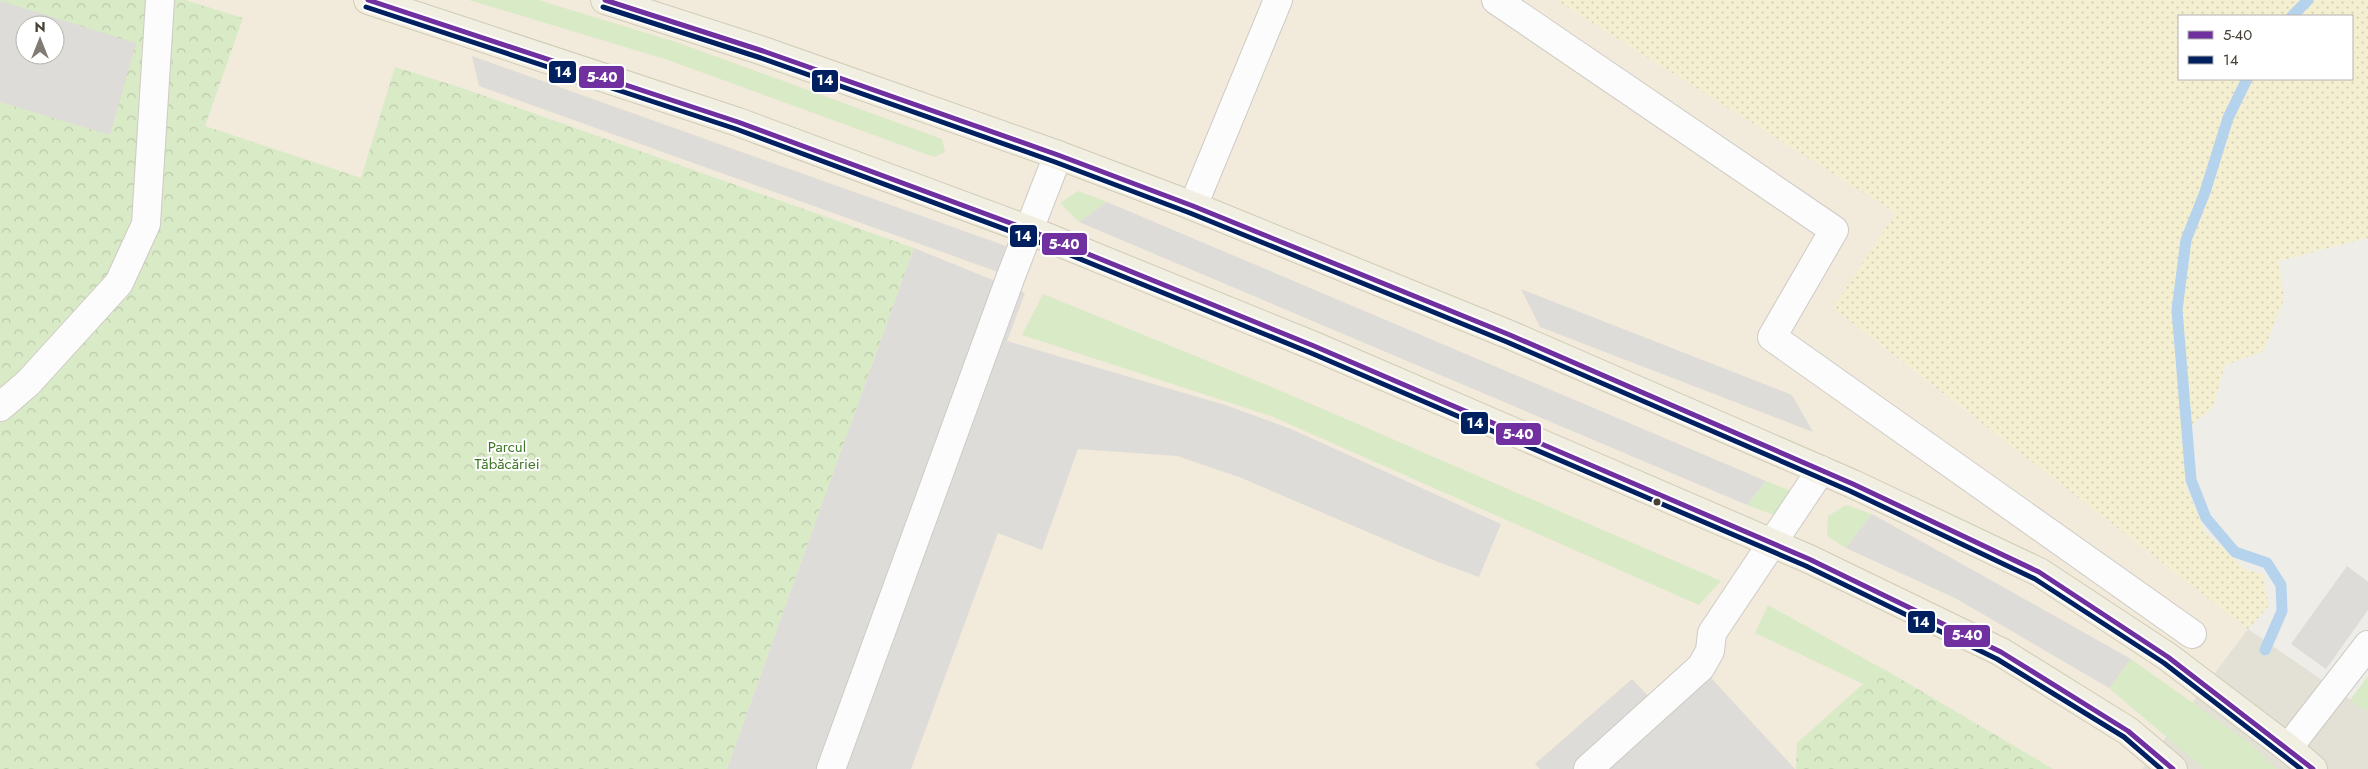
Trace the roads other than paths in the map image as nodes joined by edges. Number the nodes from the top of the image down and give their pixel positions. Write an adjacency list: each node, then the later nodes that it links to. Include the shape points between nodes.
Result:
1 (160, 0): 9 (street, via 146,224 119,283 28,383)
2 (368, 0): 8 (main road, via 738,122)
3 (605, 0): 6 (main road, via 763,51)
4 (1278, 0): 7 (street)
5 (1496, 0): 12 (street, via 1834,230 1772,337)
6 (1058, 155): 7 (main road); 8 (street)
7 (1193, 206): 10 (main road, via 1510,335)
8 (1028, 230): 11 (main road, via 1314,346); 15 (street)
9 (0, 407)
10 (1821, 470): 11 (street); 14 (main road, via 2039,572 2168,657)
11 (1770, 543): 16 (street, via 1712,633 1710,651 1701,667); 17 (main road, via 2001,652 2128,731)
12 (2192, 634)
13 (2368, 645): 14 (street)
14 (2288, 748): 18 (main road)
15 (832, 769)
16 (1588, 769)
17 (2173, 769)
18 (2313, 769)

